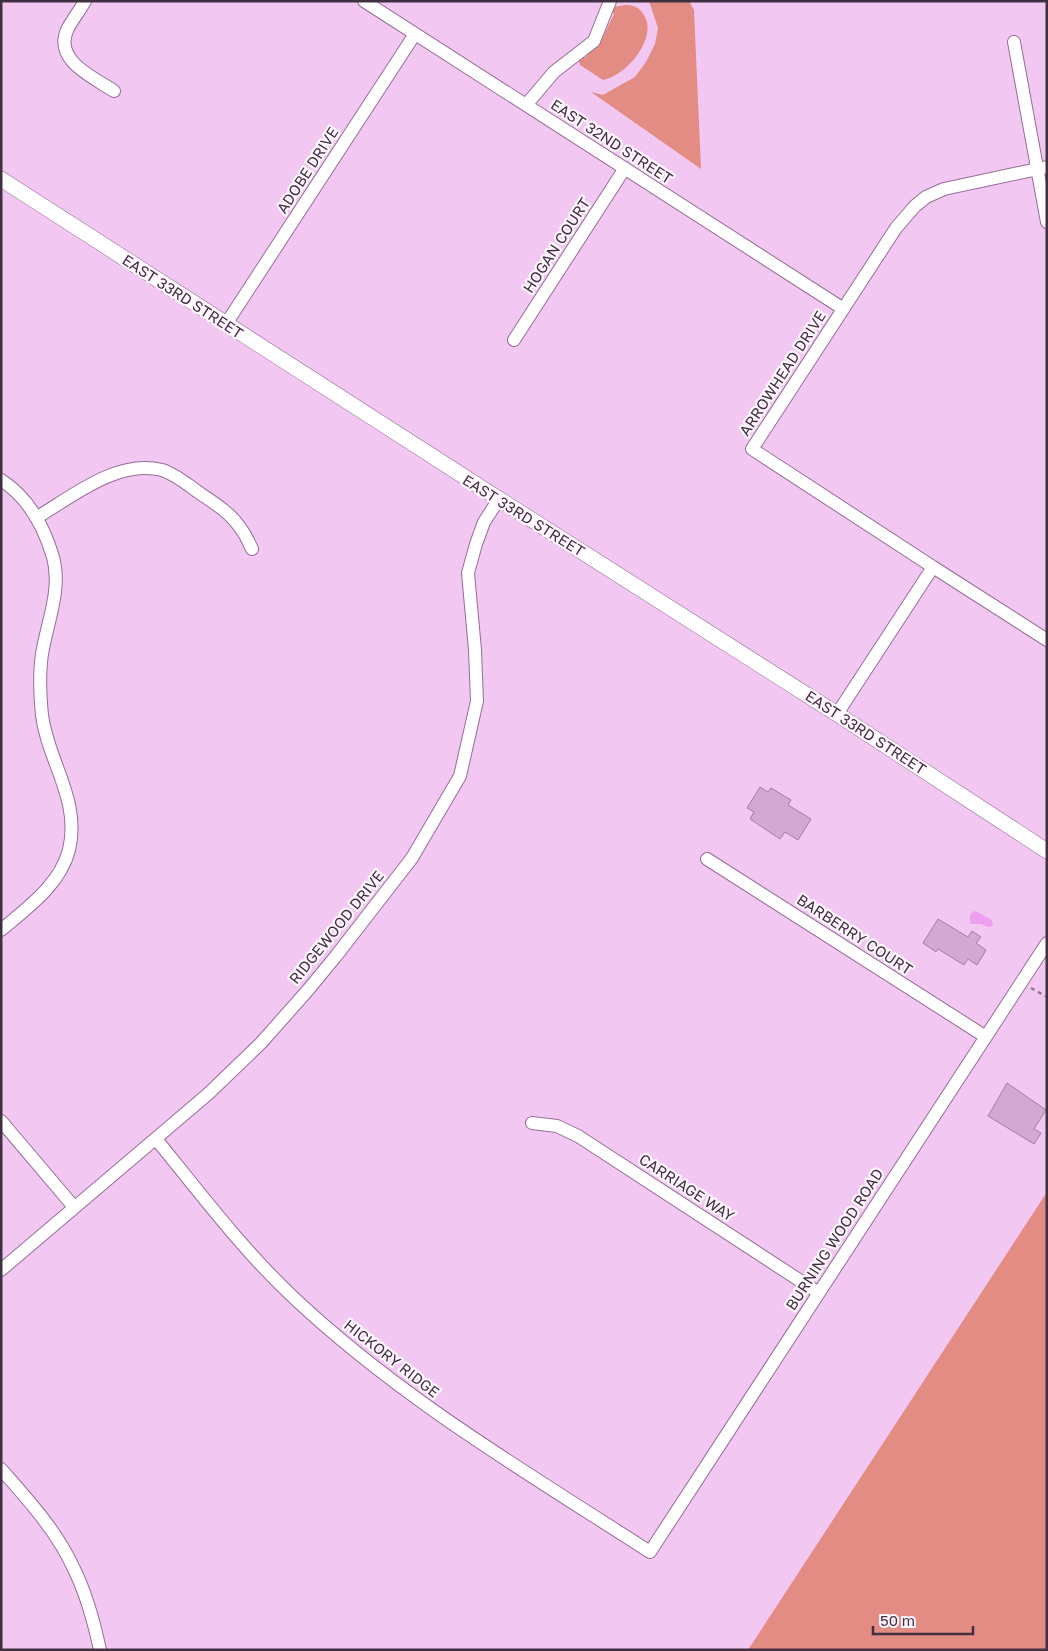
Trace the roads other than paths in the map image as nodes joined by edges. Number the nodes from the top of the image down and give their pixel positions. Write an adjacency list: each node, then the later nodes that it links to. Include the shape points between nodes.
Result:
1 (85, 1): 6 (street, via 65,36 66,52 74,64)
2 (364, 1): 4 (street, EAST 32ND STREET)
3 (610, 1): 7 (street, via 594,41 554,72)
4 (415, 34): 7 (street, EAST 32ND STREET); 13 (street, ADOBE DRIVE)
5 (1014, 42): 9 (street)
6 (114, 91)
7 (526, 105): 8 (street, EAST 32ND STREET)
8 (625, 168): 12 (street, EAST 32ND STREET); 14 (street, HOGAN COURT)
9 (1042, 168): 11 (street); 12 (street, ARROWHEAD DRIVE, via 944,189 926,197 900,222)
10 (1, 179): 13 (street, EAST 33RD STREET)
11 (1047, 222)
12 (842, 308): 19 (street, ARROWHEAD DRIVE, via 752,449)
13 (226, 324): 16 (street, EAST 33RD STREET)
14 (514, 340)
15 (1, 480): 17 (street, via 28,505)
16 (499, 499): 21 (street, EAST 33RD STREET); 29 (street, RIDGEWOOD DRIVE, via 484,522 468,573 477,701 460,776 412,858 308,990 208,1094)
17 (36, 518): 18 (street, via 104,477 133,468 148,468 179,478 224,510 241,528); 24 (street, via 53,559 56,581 42,653 42,716 68,795 71,839 57,876 31,905)
18 (252, 549)
19 (933, 567): 20 (street); 21 (street)
20 (1047, 640)
21 (837, 714): 22 (street, EAST 33RD STREET)
22 (1047, 851)
23 (708, 858): 26 (street, BARBERRY COURT)
24 (1, 930)
25 (1047, 943): 26 (street, BURNING WOOD ROAD)
26 (986, 1037): 32 (street, BURNING WOOD ROAD)
27 (1, 1121): 30 (street)
28 (532, 1123): 32 (street, CARRIAGE WAY, via 557,1126 578,1136)
29 (156, 1139): 30 (street, RIDGEWOOD DRIVE); 34 (street, HICKORY RIDGE, via 252,1254 292,1296 346,1344 436,1413)
30 (74, 1208): 31 (street, RIDGEWOOD DRIVE)
31 (1, 1270)
32 (818, 1292): 34 (street, BURNING WOOD ROAD)
33 (1, 1469): 35 (street, via 39,1514 74,1567 86,1596)
34 (650, 1552)
35 (100, 1650)

